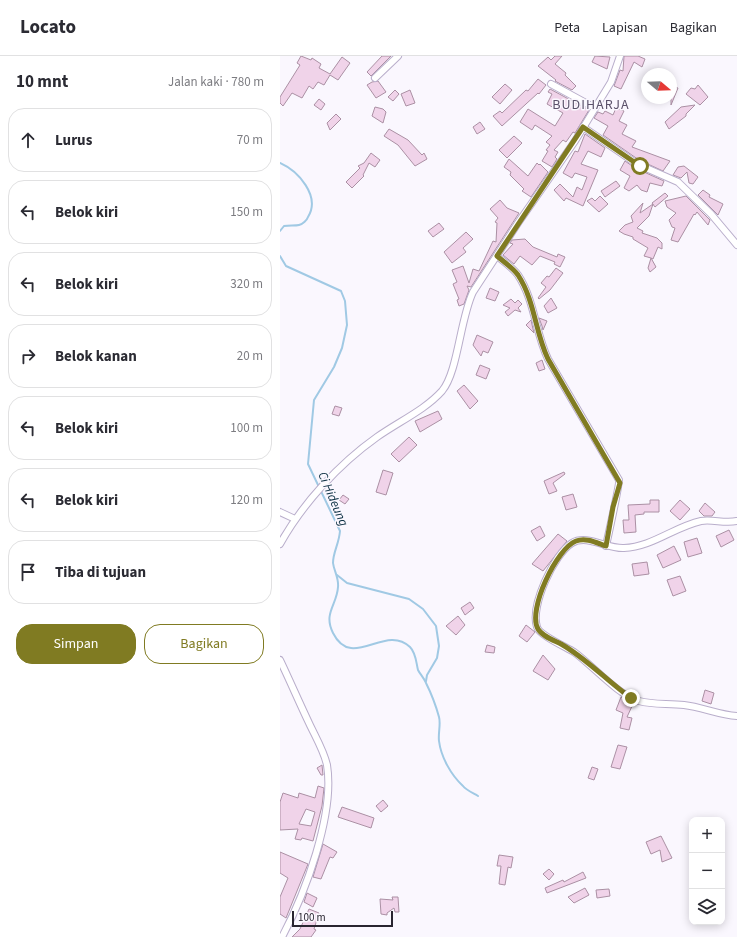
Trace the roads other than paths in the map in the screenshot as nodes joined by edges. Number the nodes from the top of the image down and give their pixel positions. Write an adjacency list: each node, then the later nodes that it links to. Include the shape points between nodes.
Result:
1 (398, 56): 3 (street)
2 (620, 56): 5 (street, via 611,82)
3 (375, 78)
4 (551, 84): 5 (street)
5 (595, 108): 6 (street)
6 (583, 127): 7 (street, via 637,164 678,182 711,214); 8 (street)
7 (737, 246)
8 (497, 256): 10 (street, via 467,304 454,360 443,390 343,463); 13 (street, via 517,274 530,299 548,359 619,480 620,486 613,507)
9 (280, 512): 10 (street)
10 (295, 519): 12 (street)
11 (737, 520): 13 (street, via 700,521 635,547)
12 (280, 544)
13 (606, 546): 15 (street, via 582,540 570,544 562,553 549,573 540,596 536,619 539,630 575,653 624,693 639,701 684,705)
14 (280, 660): 16 (street, via 321,748 328,780 320,836 310,872 302,898)
15 (737, 716)
16 (282, 937)

